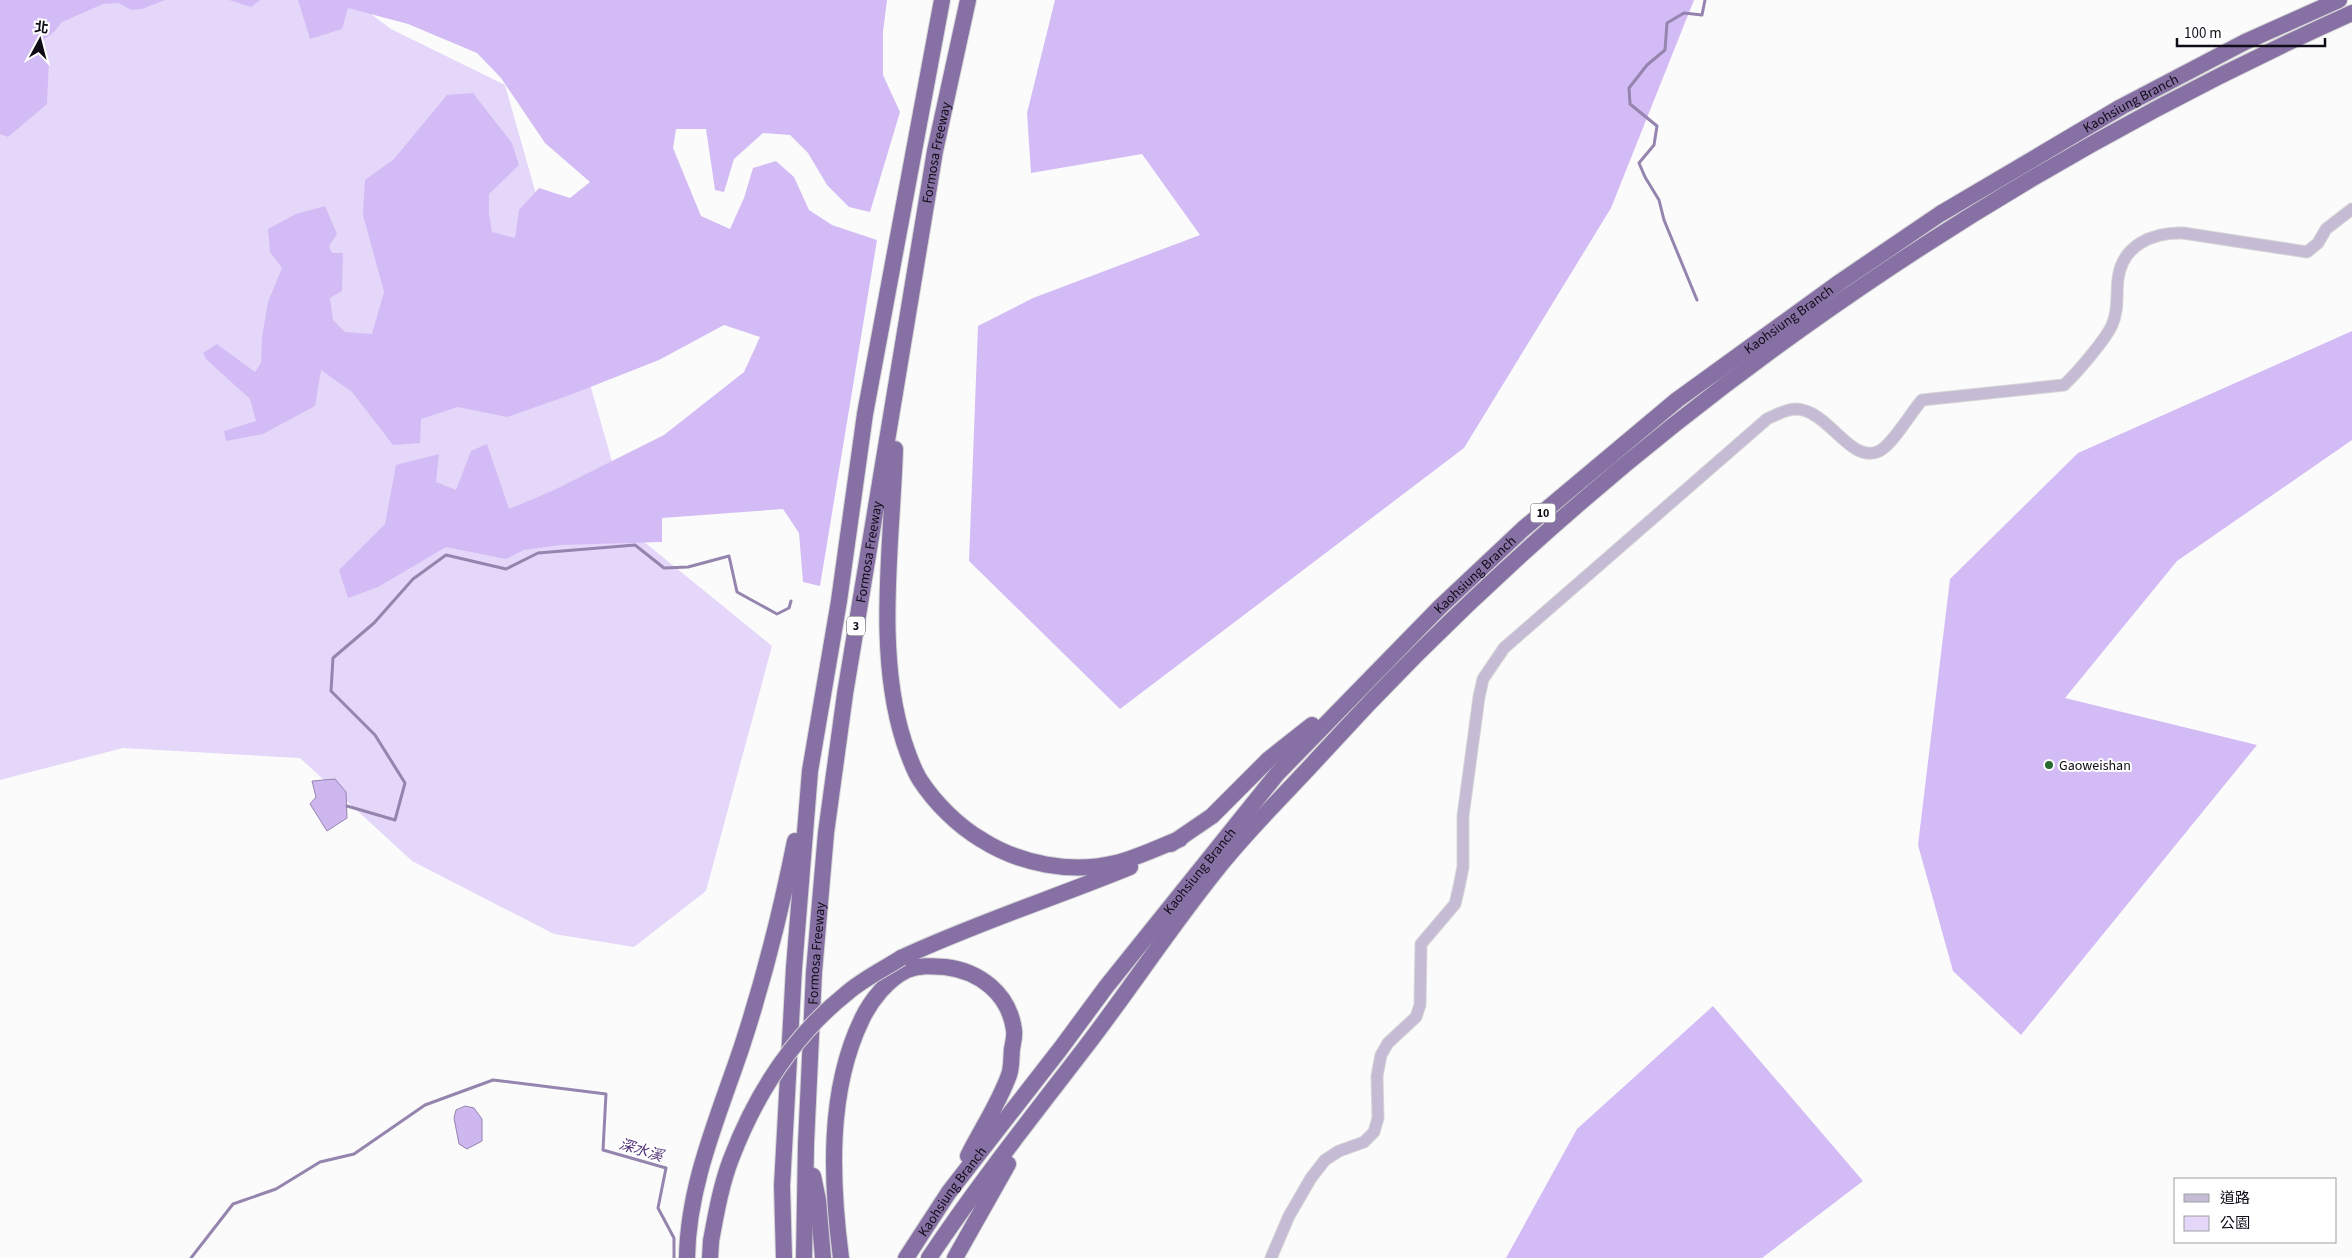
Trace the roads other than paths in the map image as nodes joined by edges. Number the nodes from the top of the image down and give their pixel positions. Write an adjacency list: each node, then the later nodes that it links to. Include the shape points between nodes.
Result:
1 (942, 0): 8 (highway, Formosa Freeway / 3, via 865,414 839,601)
2 (968, 0): 6 (highway, Formosa Freeway / 3, via 935,151)
3 (2339, 0): 7 (highway, Kaohsiung Branch / 10, via 2246,42 2121,107 1940,214 1840,282 1677,400 1531,523)
4 (2352, 13): 10 (highway, Kaohsiung Branch / 10, via 2223,74 2044,171 1915,251 1810,322 1669,428 1530,546 1336,738 1222,863)
5 (2352, 209): 22 (street, via 2326,230 2307,252 2167,232 2136,244 2126,255 2118,278 2112,326 2064,385 1922,400 1878,452 1866,453 1855,449 1823,420 1809,412 1796,409 1767,419 1504,648 1483,679 1479,697 1463,816 1463,867 1455,904 1421,944 1420,1005 1416,1017 1388,1043 1381,1055 1377,1076 1378,1118 1374,1132 1364,1142 1340,1150 1325,1160 1289,1216)
6 (892, 418): 9 (highway, via 895,444 889,528 889,652 897,720 920,780 971,834 1026,861 1088,867 1116,863); 11 (highway, Formosa Freeway / 3, via 845,694 826,833 814,972)
7 (1357, 690): 9 (highway, via 1269,759 1212,816); 12 (highway, Kaohsiung Branch / 10, via 1277,774 1106,987)
8 (810, 770): 13 (highway, via 778,926 702,1166); 15 (highway, Formosa Freeway / 3, via 783,1166)
9 (1180, 839): 14 (highway, bridge, via 1136,864 1069,892 952,934 902,958 848,992 811,1025 778,1066 754,1108 730,1160)
10 (1050, 1091): 20 (highway, Kaohsiung Branch / 10); 21 (highway, via 1047,1108 1010,1161)
11 (806, 1144): 16 (highway, Formosa Freeway / 3); 17 (highway, via 818,1200)
12 (949, 1192): 18 (highway, via 1010,1074 1014,1030 1004,1000 983,978 959,969 929,966 895,977 862,1019 851,1047 840,1089 835,1133 836,1219); 19 (highway, Kaohsiung Branch / 10)
13 (687, 1258)
14 (710, 1258)
15 (784, 1258)
16 (804, 1258)
17 (823, 1258)
18 (841, 1258)
19 (906, 1258)
20 (929, 1258)
21 (955, 1258)
22 (1271, 1258)

